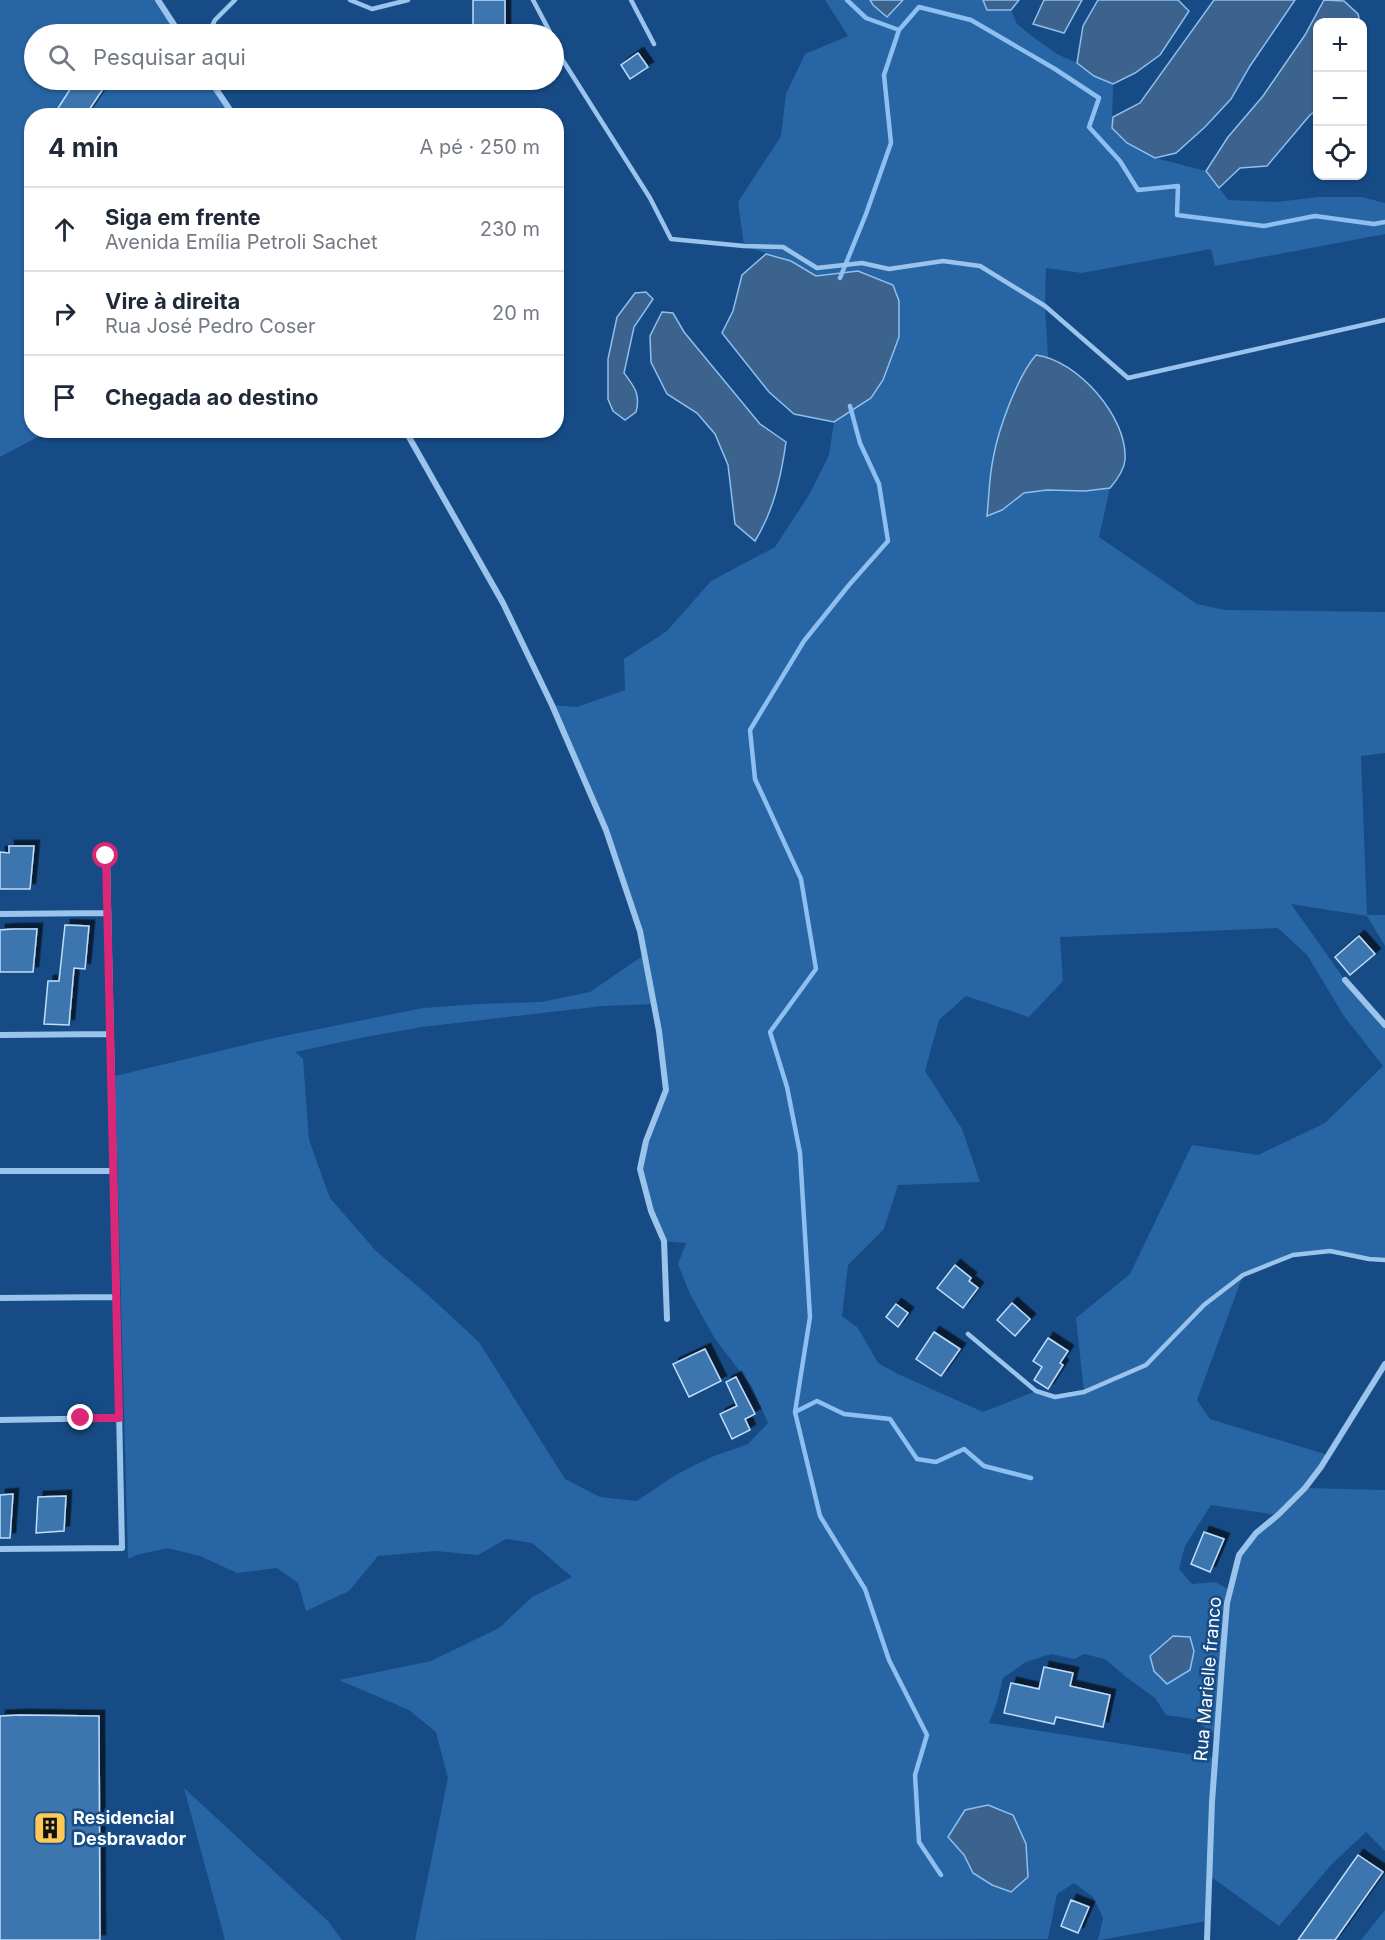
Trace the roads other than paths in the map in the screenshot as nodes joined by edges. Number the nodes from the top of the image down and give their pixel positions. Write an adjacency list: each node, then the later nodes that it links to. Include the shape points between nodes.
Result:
1 (158, 0): 7 (street)
2 (236, 0): 8 (lane)
3 (350, 0): 4 (lane, via 372,9)
4 (408, 0)
5 (533, 0): 9 (lane)
6 (630, 0): 10 (lane)
7 (174, 24)
8 (213, 24)
9 (546, 24)
10 (654, 44)
11 (564, 62): 14 (lane, via 650,198 671,239 783,247 817,268 862,262 889,269 943,261 980,266 1045,306 1128,378)
12 (217, 90): 13 (street)
13 (229, 108)
14 (1385, 320)
15 (410, 438): 28 (street, via 503,603 552,705 606,830 640,931 666,1090 645,1141 640,1169 664,1241)
16 (106, 856): 17 (street)
17 (108, 913): 18 (street); 21 (street)
18 (0, 914)
19 (1345, 980): 20 (street)
20 (1385, 1025)
21 (110, 1034): 22 (street); 24 (street)
22 (0, 1035)
23 (0, 1171): 24 (street)
24 (113, 1171): 26 (street)
25 (1385, 1260): 29 (lane, via 1330,1251 1293,1255 1243,1275 1204,1305 1146,1365 1084,1392 1055,1397 1036,1391)
26 (116, 1297): 27 (street); 31 (street)
27 (0, 1298)
28 (667, 1319)
29 (968, 1334)
30 (1385, 1364): 34 (street, Rua Marielle franco, via 1316,1474 1239,1555 1227,1603 1212,1802)
31 (119, 1418): 32 (street); 33 (street, via 122,1548)
32 (0, 1420)
33 (0, 1549)
34 (1207, 1940)

